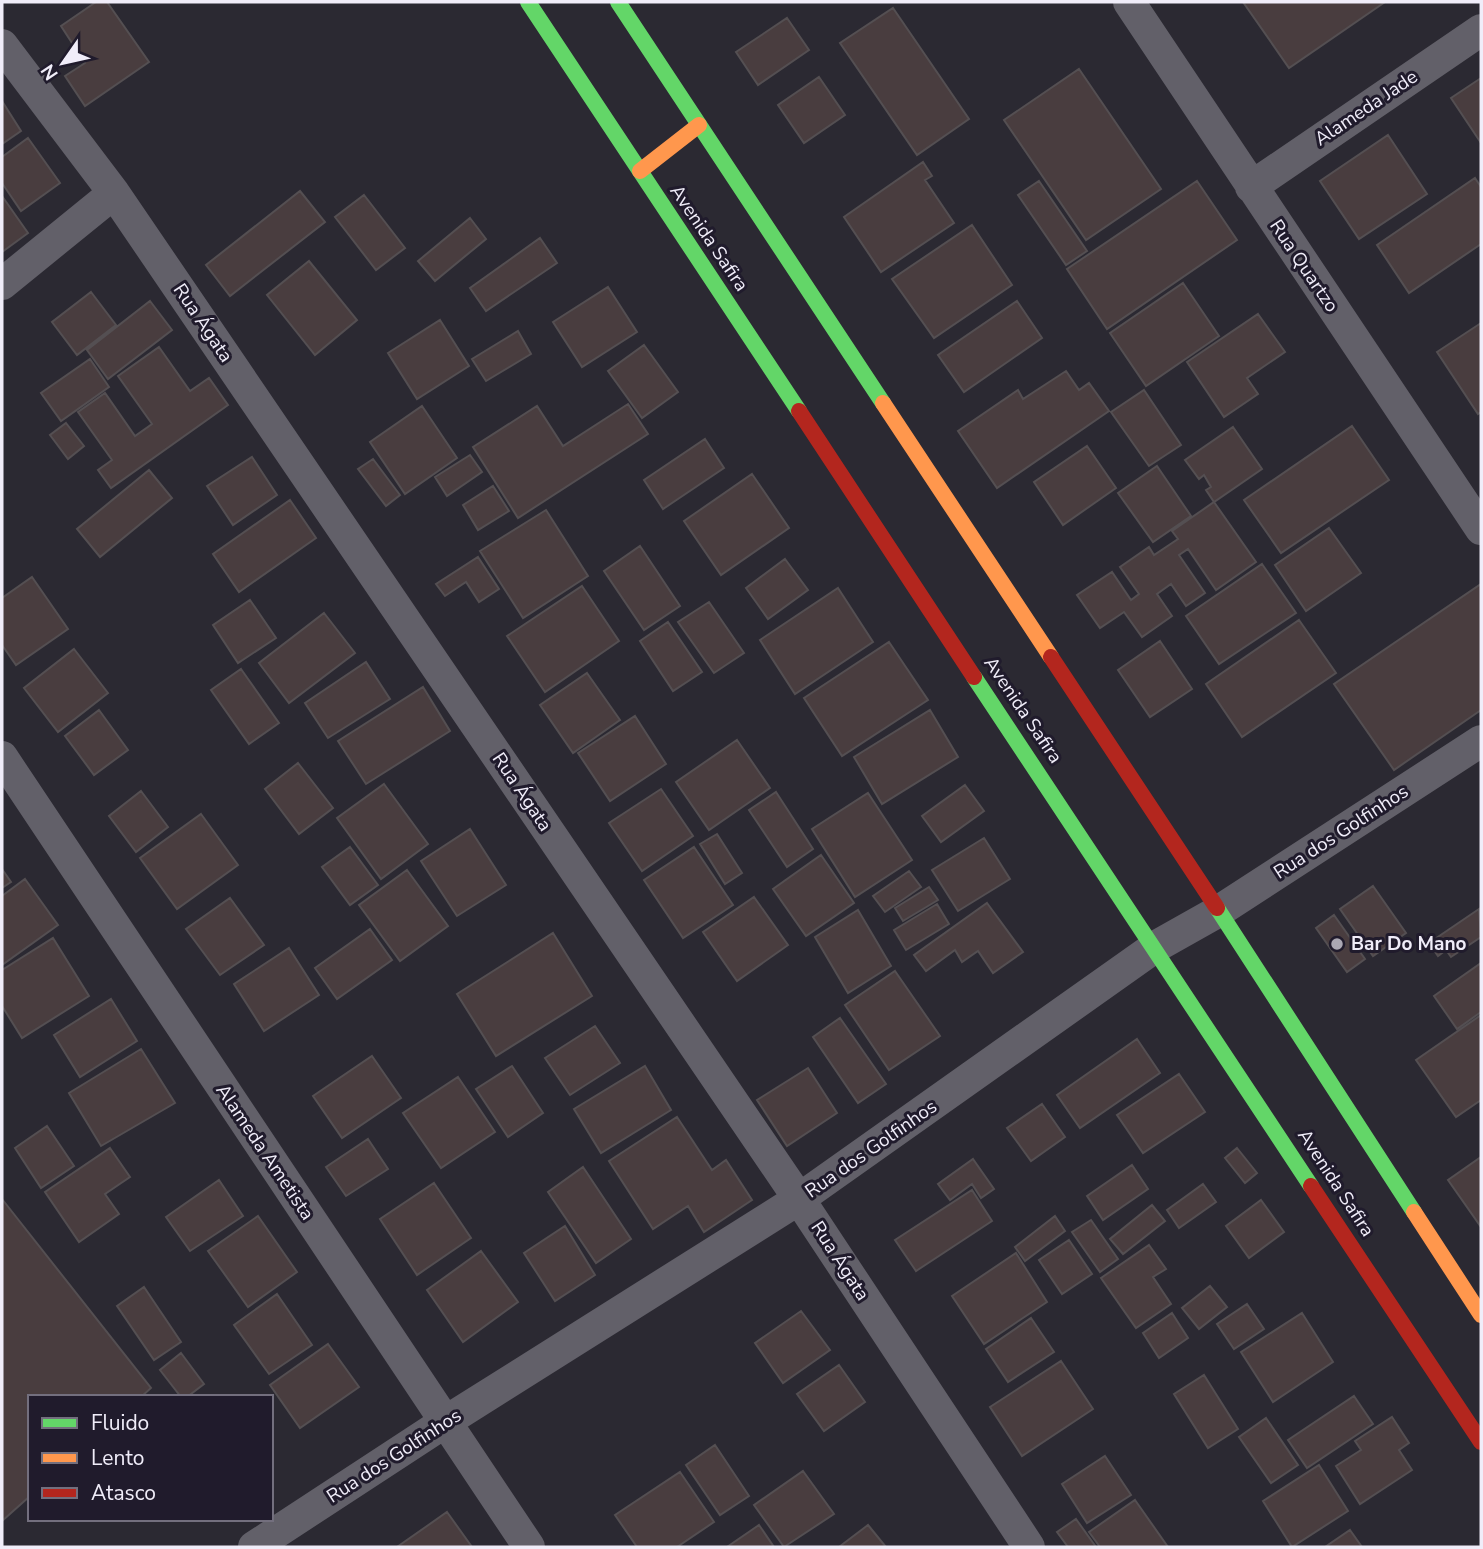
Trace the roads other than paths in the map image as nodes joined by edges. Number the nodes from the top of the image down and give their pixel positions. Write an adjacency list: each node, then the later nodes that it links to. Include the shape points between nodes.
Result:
1 (528, 2): 7 (street, Avenida Safira)
2 (618, 2): 6 (street)
3 (1129, 2): 8 (street, Rua Quartzo)
4 (1481, 30): 8 (street, Alameda Jade)
5 (2, 45): 9 (street, Rua Ágata)
6 (699, 125): 7 (street); 14 (street)
7 (640, 172): 15 (street, Avenida Safira)
8 (1251, 187): 11 (street, Rua Quartzo)
9 (114, 193): 10 (street); 16 (street, Rua Ágata)
10 (2, 284)
11 (1481, 529)
12 (1481, 741): 14 (street, Rua dos Golfinhos)
13 (2, 757): 18 (street, Alameda Ametista)
14 (1219, 911): 15 (street, Rua dos Golfinhos); 17 (street)
15 (1155, 947): 16 (street, Rua dos Golfinhos); 19 (street, Avenida Safira)
16 (799, 1199): 18 (street, Rua dos Golfinhos); 22 (street, Rua Ágata)
17 (1481, 1315)
18 (445, 1422): 20 (street, Rua dos Golfinhos); 21 (street, Alameda Ametista)
19 (1481, 1442)
20 (254, 1547)
21 (529, 1547)
22 (1028, 1547)

